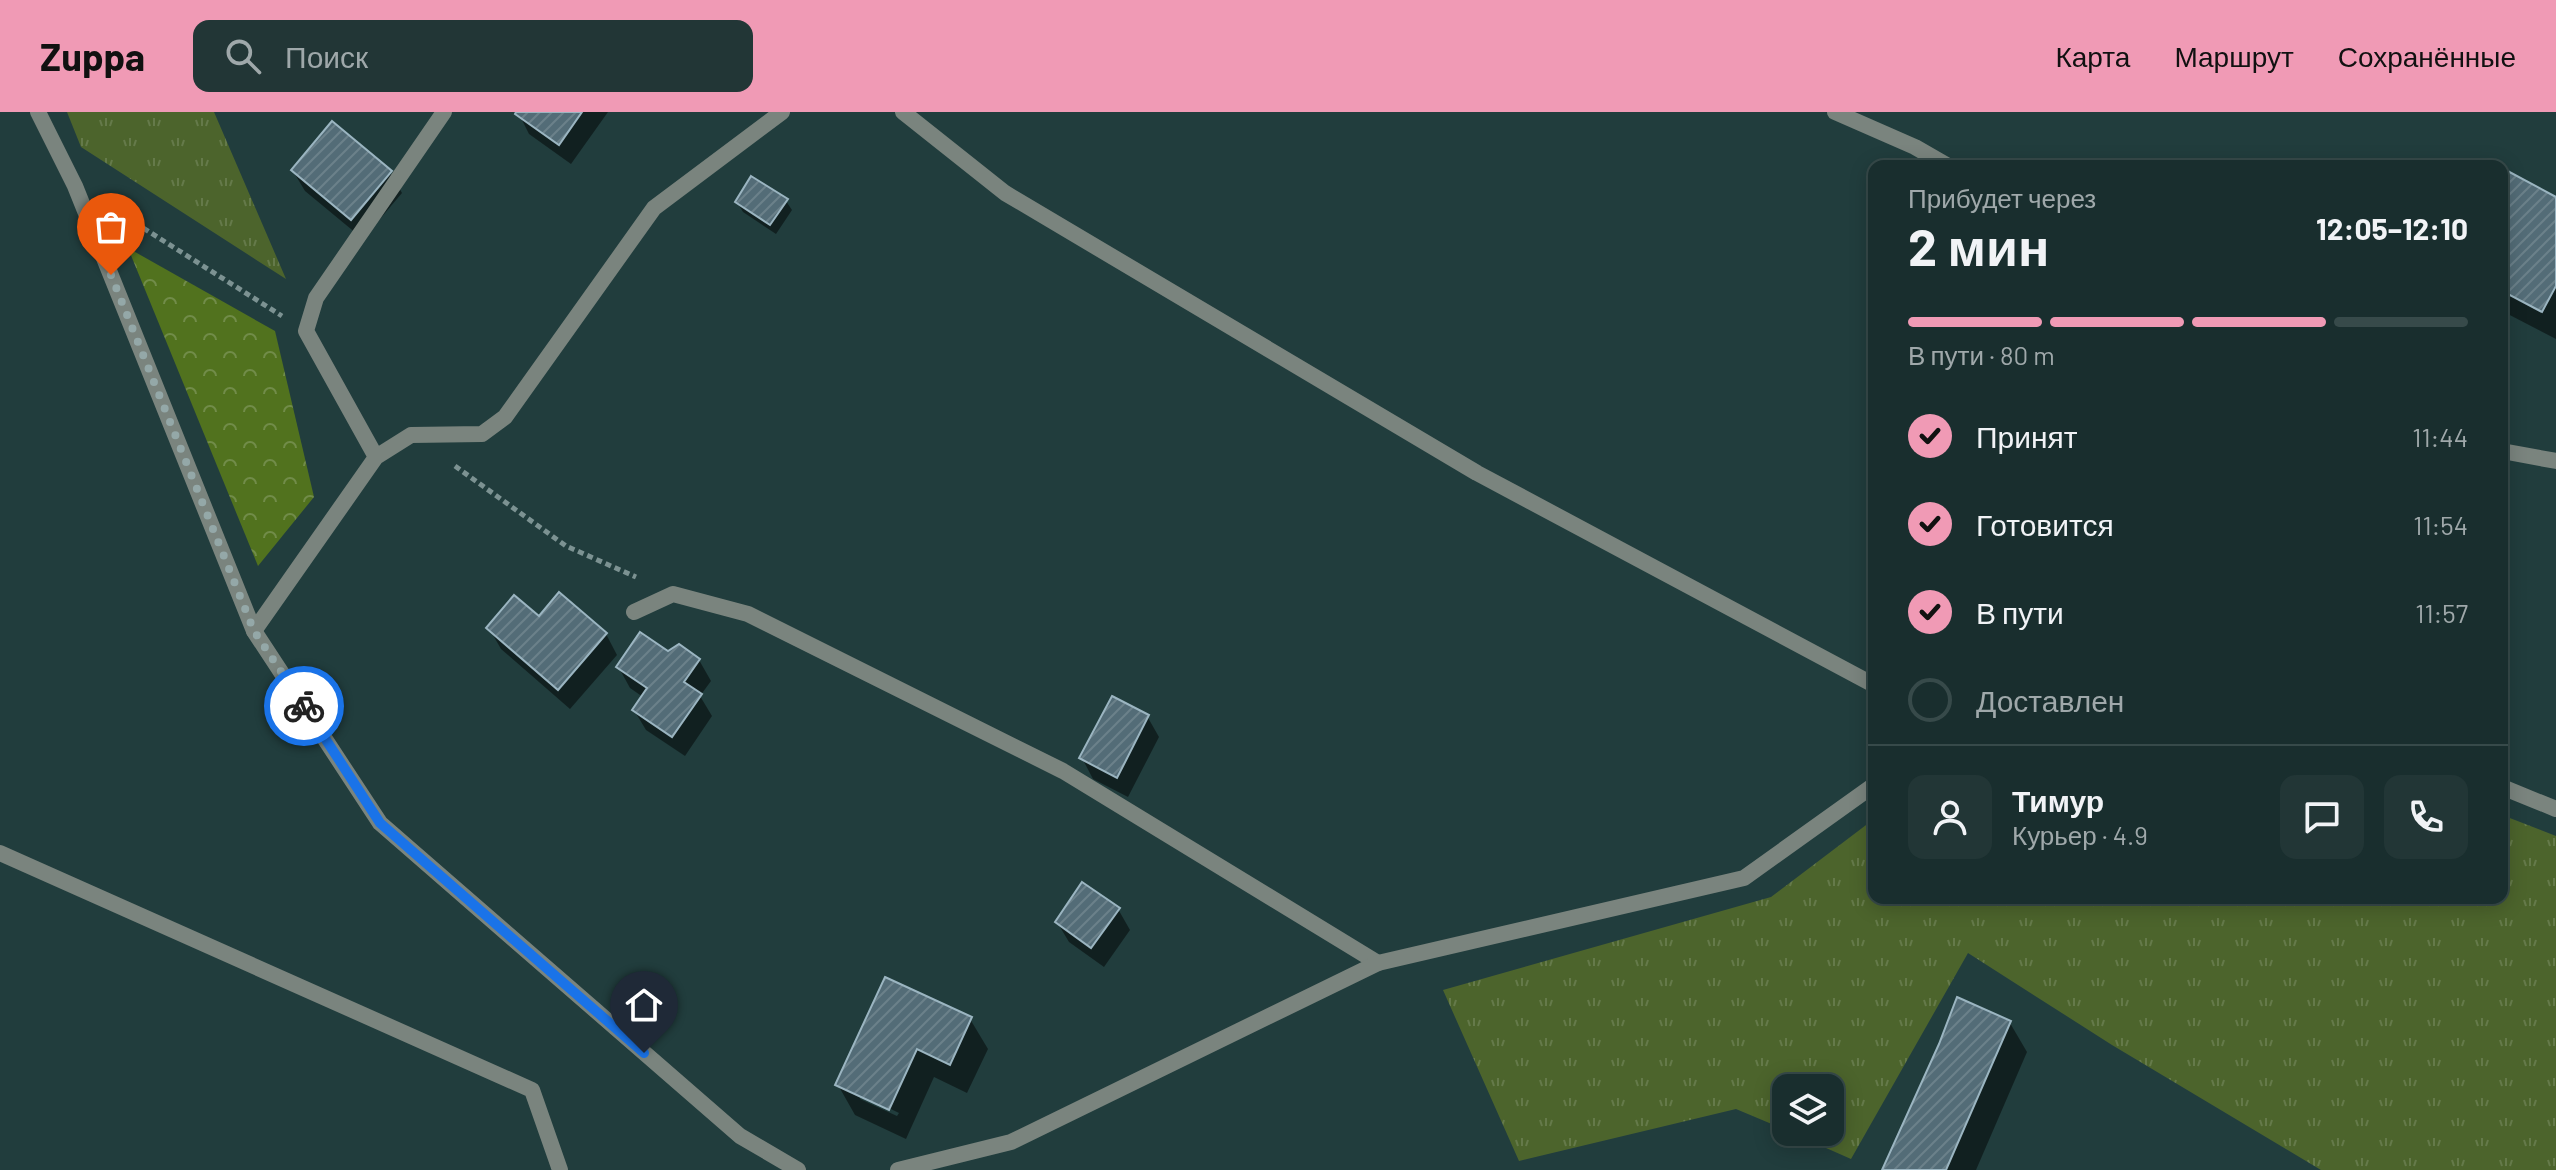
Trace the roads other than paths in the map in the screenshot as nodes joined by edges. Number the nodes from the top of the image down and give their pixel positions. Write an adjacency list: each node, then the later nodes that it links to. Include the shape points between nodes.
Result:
1 (38, 112): 11 (street, via 75,186)
2 (444, 112): 8 (street, via 316,298 306,331)
3 (782, 112): 8 (street, via 654,208 505,417 482,434 411,435)
4 (903, 112): 12 (street, via 1005,193 1464,465)
5 (1835, 112): 6 (street)
6 (1938, 160)
7 (2508, 452): 9 (street)
8 (376, 457): 11 (street)
9 (2556, 461)
10 (634, 612): 17 (street, via 673,594 748,614 1063,771)
11 (254, 631): 19 (street, via 380,823 740,1136)
12 (1868, 682)
13 (1868, 789): 17 (street, via 1744,878)
14 (2508, 789): 15 (street)
15 (2556, 809)
16 (0, 853): 18 (street, via 532,1090)
17 (1378, 963): 20 (street, via 1011,1142)
18 (560, 1170)
19 (798, 1170)
20 (898, 1170)

